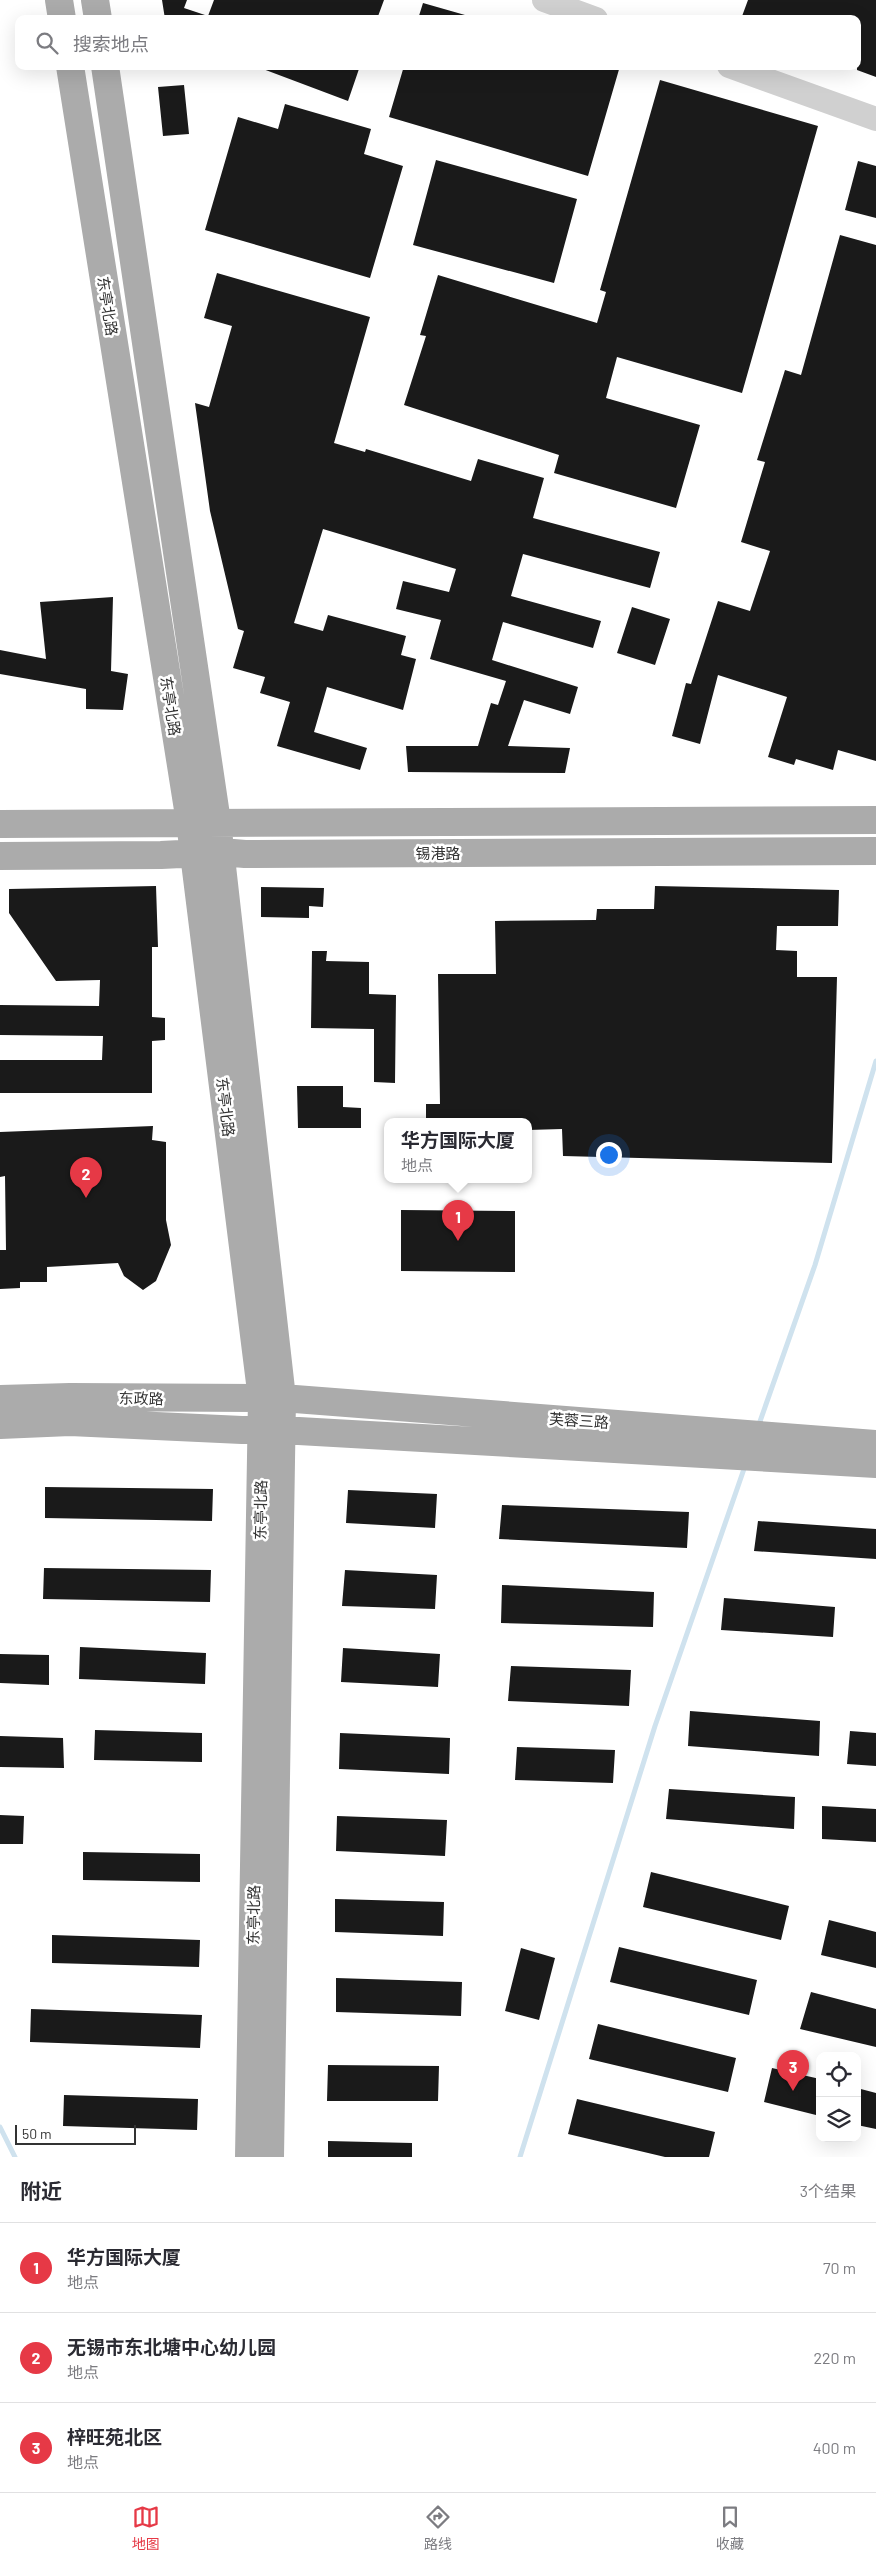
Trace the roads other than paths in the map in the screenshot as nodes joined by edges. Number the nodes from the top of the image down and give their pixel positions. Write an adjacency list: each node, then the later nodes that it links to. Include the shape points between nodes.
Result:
1 (59, 0): 4 (main road)
2 (95, 0): 5 (main road)
3 (544, 0): 6 (lane)
4 (61, 15)
5 (97, 15)
6 (585, 15)
7 (71, 70): 12 (main road, 东亭北路)
8 (106, 70): 13 (main road, 东亭北路)
9 (740, 70): 10 (lane)
10 (876, 119)
11 (876, 820): 13 (main road, 锡港路)
12 (190, 822): 13 (main road, 锡港路); 14 (main road, 锡港路); 17 (main road, 东亭北路)
13 (217, 822): 16 (main road, 东亭北路)
14 (0, 824)
15 (876, 851): 16 (main road, 锡港路)
16 (221, 852): 17 (main road, 锡港路); 20 (main road, 东亭北路)
17 (194, 853): 18 (main road, 锡港路); 20 (main road, 东亭北路)
18 (0, 856)
19 (0, 1399): 20 (main road, 东政路)
20 (272, 1399): 22 (main road, 东亭北路); 23 (main road, 芙蓉三路)
21 (0, 1425): 22 (main road, 东政路, via 70,1422)
22 (271, 1430): 23 (main road, 芙蓉三路); 27 (main road, 东亭北路); 28 (main road, 东亭北路)
23 (704, 1442): 25 (main road, 芙蓉三路)
24 (876, 1444): 25 (main road, 芙蓉三路)
25 (795, 1449): 26 (main road, 芙蓉三路)
26 (876, 1464)
27 (249, 2157)
28 (270, 2157)

